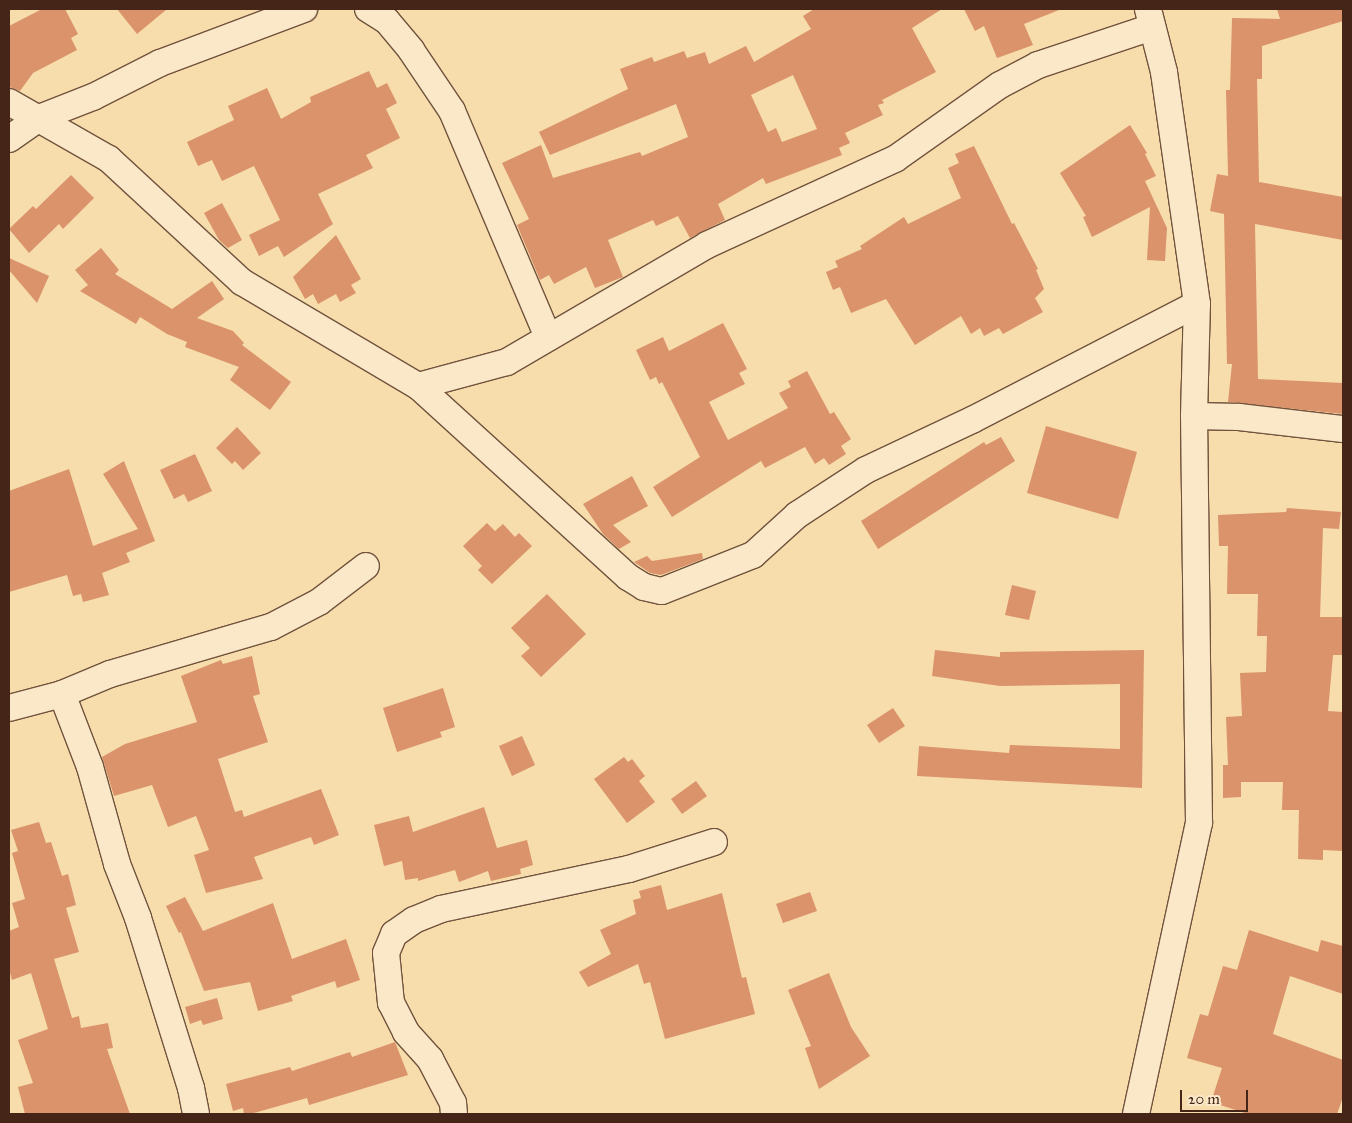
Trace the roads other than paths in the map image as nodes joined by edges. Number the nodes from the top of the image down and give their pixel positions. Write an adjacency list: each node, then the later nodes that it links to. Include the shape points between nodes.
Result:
1 (304, 9): 5 (street, via 160,63 93,97)
2 (368, 9): 8 (street, via 387,21 411,50 452,112)
3 (1150, 18): 7 (street, via 1164,72); 8 (street, via 1038,64 1000,85 895,159 707,245)
4 (9, 102): 5 (street)
5 (39, 118): 6 (street); 9 (street, via 109,159 242,282)
6 (9, 138)
7 (1197, 304): 9 (street, via 972,420 866,470 797,515 753,555 662,591 644,587 628,577); 10 (street)
8 (548, 338): 9 (street, via 508,362)
9 (418, 386)
10 (1194, 416): 11 (street, via 1239,417); 18 (street, via 1199,823)
11 (1343, 429)
12 (366, 566): 13 (street, via 319,602 271,627 110,674)
13 (62, 694): 14 (street); 16 (street, via 90,767 117,864 138,918 192,1088)
14 (9, 708)
15 (714, 842): 17 (street, via 629,869 441,909 414,920 394,934 386,953 391,1003 406,1032 430,1059 453,1103)
16 (196, 1114)
17 (454, 1114)
18 (1136, 1114)

